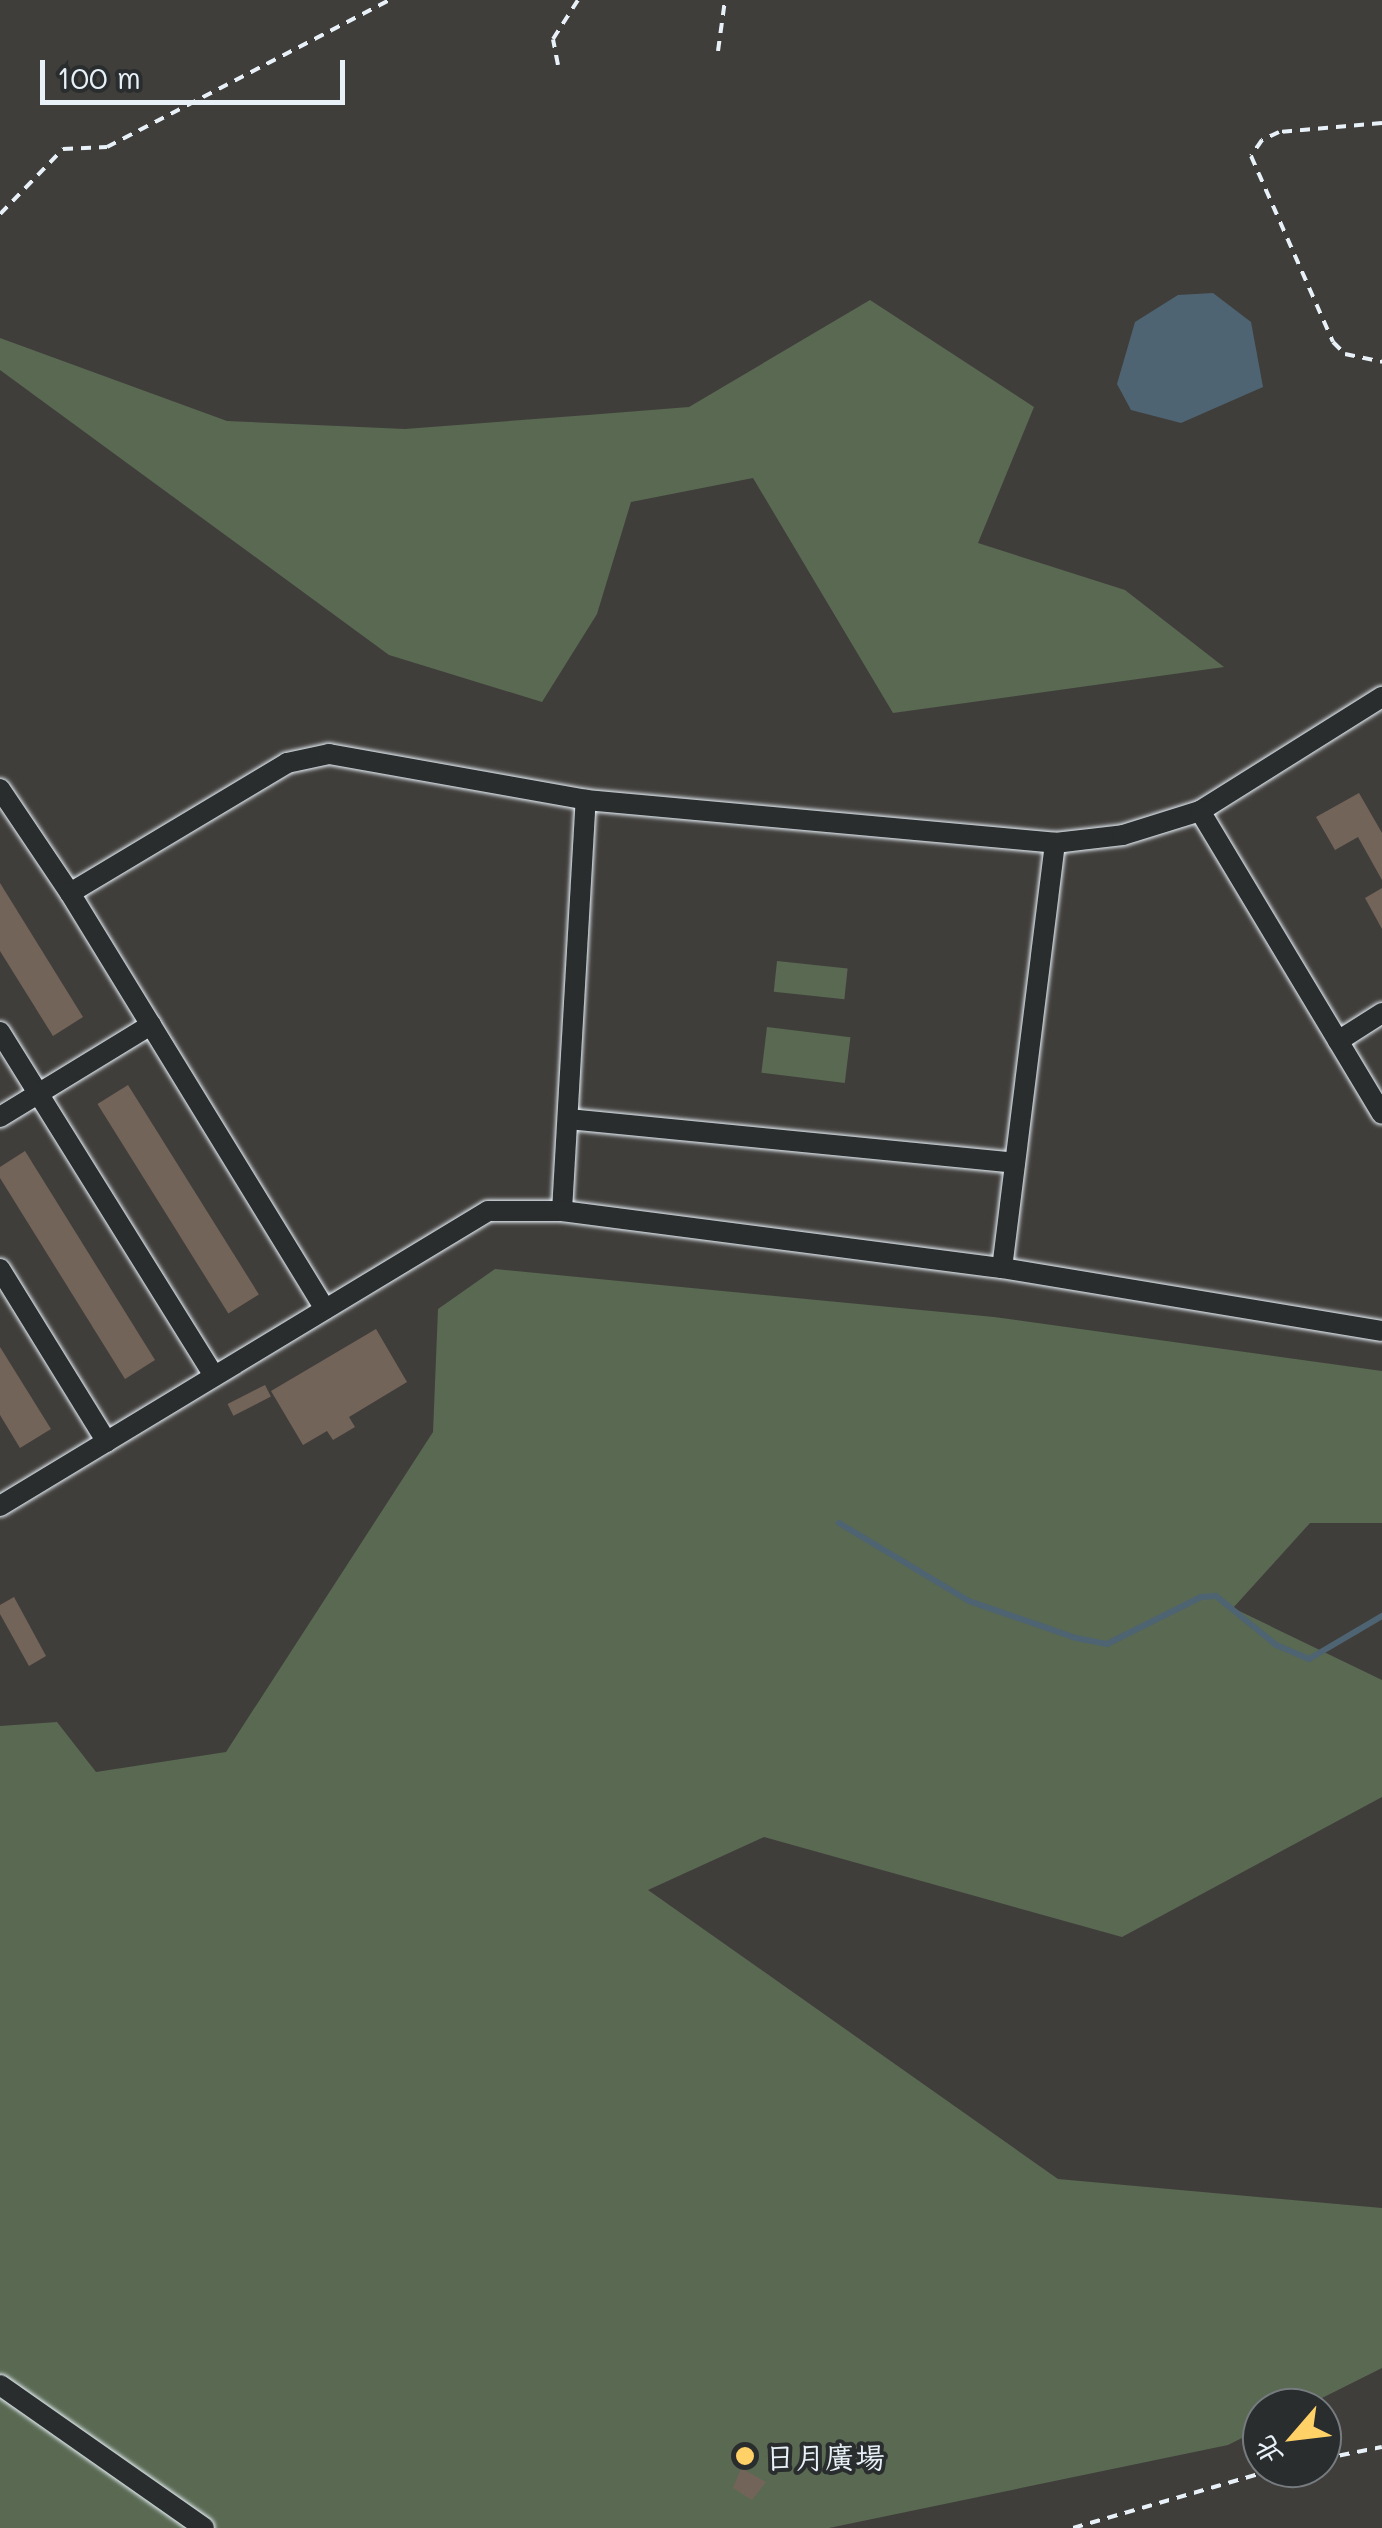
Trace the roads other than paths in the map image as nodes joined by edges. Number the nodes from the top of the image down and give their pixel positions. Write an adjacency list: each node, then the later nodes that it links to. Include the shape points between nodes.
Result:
1 (1382, 697): 4 (lane)
2 (0, 788): 6 (lane)
3 (586, 800): 5 (lane); 6 (lane, via 330,754 287,762); 14 (lane)
4 (1200, 811): 5 (lane, via 1123,835); 10 (lane)
5 (1055, 844): 15 (lane)
6 (70, 894): 8 (lane)
7 (1382, 1014): 10 (lane)
8 (151, 1025): 11 (lane); 19 (lane)
9 (0, 1032): 11 (lane)
10 (1338, 1042): 12 (lane)
11 (38, 1094): 13 (lane); 21 (lane)
12 (1382, 1114)
13 (0, 1118)
14 (568, 1119): 15 (lane); 16 (lane)
15 (1015, 1163): 17 (lane)
16 (562, 1211): 17 (lane); 19 (lane, via 488,1211)
17 (1002, 1268): 20 (lane)
18 (0, 1269): 22 (lane)
19 (324, 1309): 21 (lane)
20 (1382, 1332)
21 (214, 1376): 22 (lane)
22 (106, 1442): 23 (lane)
23 (2, 1500)
24 (0, 2385): 25 (lane)
25 (204, 2528)

